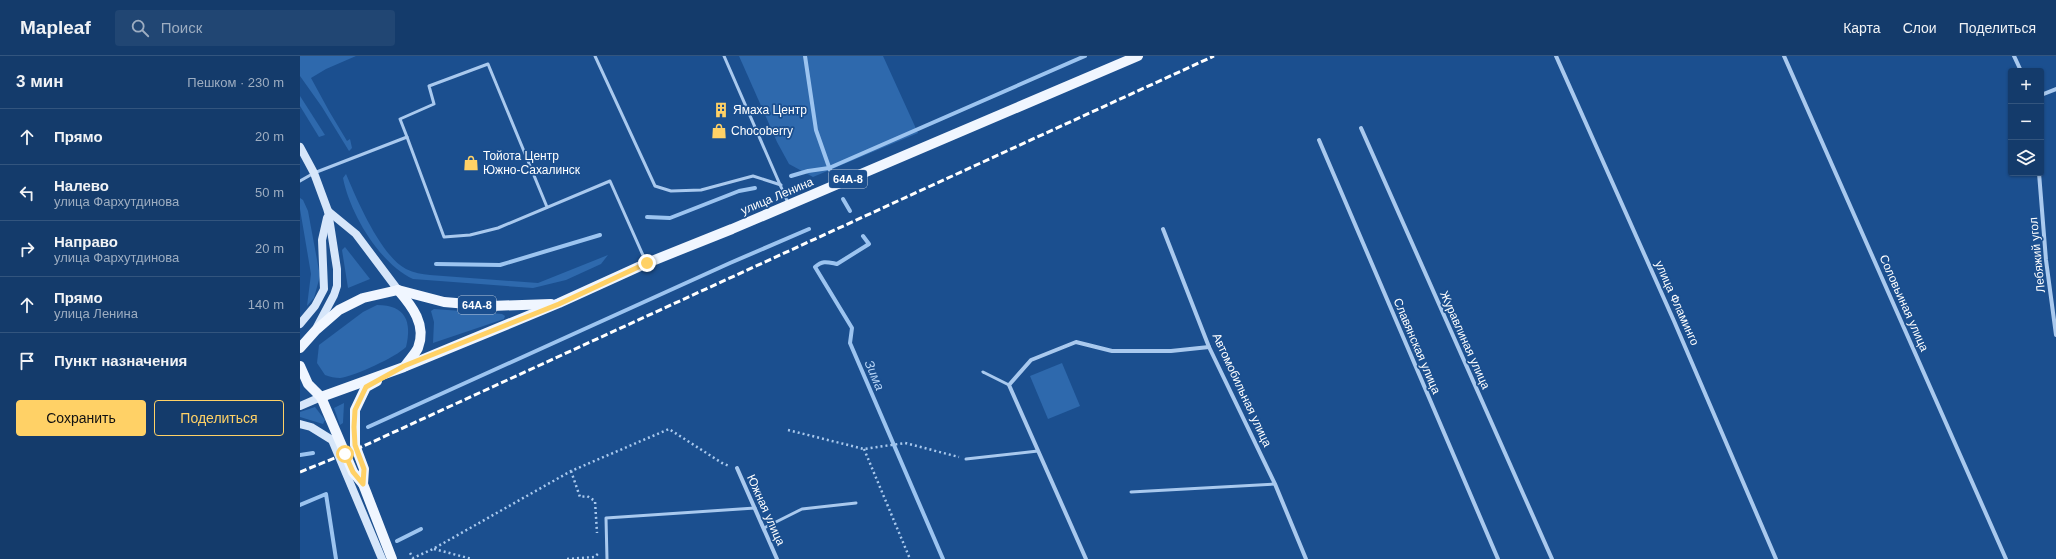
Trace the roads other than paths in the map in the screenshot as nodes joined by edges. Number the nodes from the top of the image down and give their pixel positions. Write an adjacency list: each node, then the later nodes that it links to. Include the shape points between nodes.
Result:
1 (595, 56): 17 (lane, via 655,186 671,191 701,190 753,176)
2 (724, 56): 17 (lane)
3 (1138, 56): 18 (main road, улица Ленина / 64А-8)
4 (1556, 56): 54 (street, улица Фламинго)
5 (1784, 56): 55 (street, Соловьиная улица)
6 (2014, 56): 7 (street)
7 (2020, 68)
8 (2056, 89): 9 (street)
9 (2044, 94)
10 (1361, 128): 53 (street, Журавлиная улица)
11 (407, 137): 14 (lane); 19 (lane, via 444,237 470,235 498,228); 19 (lane, via 400,119 434,104 430,86 488,64)
12 (1319, 140): 52 (street, Славянская улица)
13 (300, 146): 14 (main road)
14 (314, 173): 16 (lane); 20 (main road)
15 (2040, 176): 27 (street, Лебяжий угол, via 2046,260)
16 (300, 181)
17 (781, 186): 18 (lane)
18 (789, 205): 22 (main road, улица Ленина / 64А-8)
19 (548, 207): 22 (lane, via 610,181)
20 (328, 211): 23 (main road, via 356,234); 25 (main road, via 322,240 324,289 315,306); 26 (main road, via 337,269 337,286)
21 (1164, 229): 28 (street, Автомобильная улица)
22 (647, 263): 24 (main road, улица Ленина / 64А-8)
23 (398, 290): 24 (main road, улица Ленина / 64А-8, via 444,302 483,305); 26 (main road, 64А-8, via 363,298 339,310); 31 (main road, 64А-8, via 410,304 421,325 418,348)
24 (559, 304): 31 (main road, улица Ленина / 64А-8)
25 (300, 324)
26 (316, 330): 29 (main road, 64А-8)
27 (2056, 335)
28 (1209, 347): 33 (street, via 1171,351 1112,351 1076,342 1031,360); 41 (street, Автомобильная улица)
29 (300, 348)
30 (300, 366): 34 (main road, via 308,384)
31 (404, 366): 34 (main road, 64А-8); 40 (main road, 64А-8, via 366,387 355,410 355,445 364,469)
32 (983, 372): 33 (lane)
33 (1009, 385): 37 (street)
34 (321, 396): 35 (main road); 40 (main road, via 353,472)
35 (300, 406)
36 (300, 424): 46 (main road, via 311,427 332,440)
37 (1038, 451): 38 (lane); 50 (street)
38 (966, 459)
39 (737, 468): 44 (street, Южная улица)
40 (363, 484): 47 (main road, 64А-8)
41 (1275, 484): 42 (lane); 51 (street, Автомобильная улица)
42 (1130, 492)
43 (856, 503): 45 (lane, via 802,509)
44 (755, 508): 45 (street, Южная улица); 48 (lane, via 606,518)
45 (764, 528): 49 (street, Южная улица)
46 (382, 559)
47 (392, 559)
48 (607, 559)
49 (777, 559)
50 (1086, 559)
51 (1306, 559)
52 (1498, 559)
53 (1552, 559)
54 (1776, 559)
55 (2006, 559)

